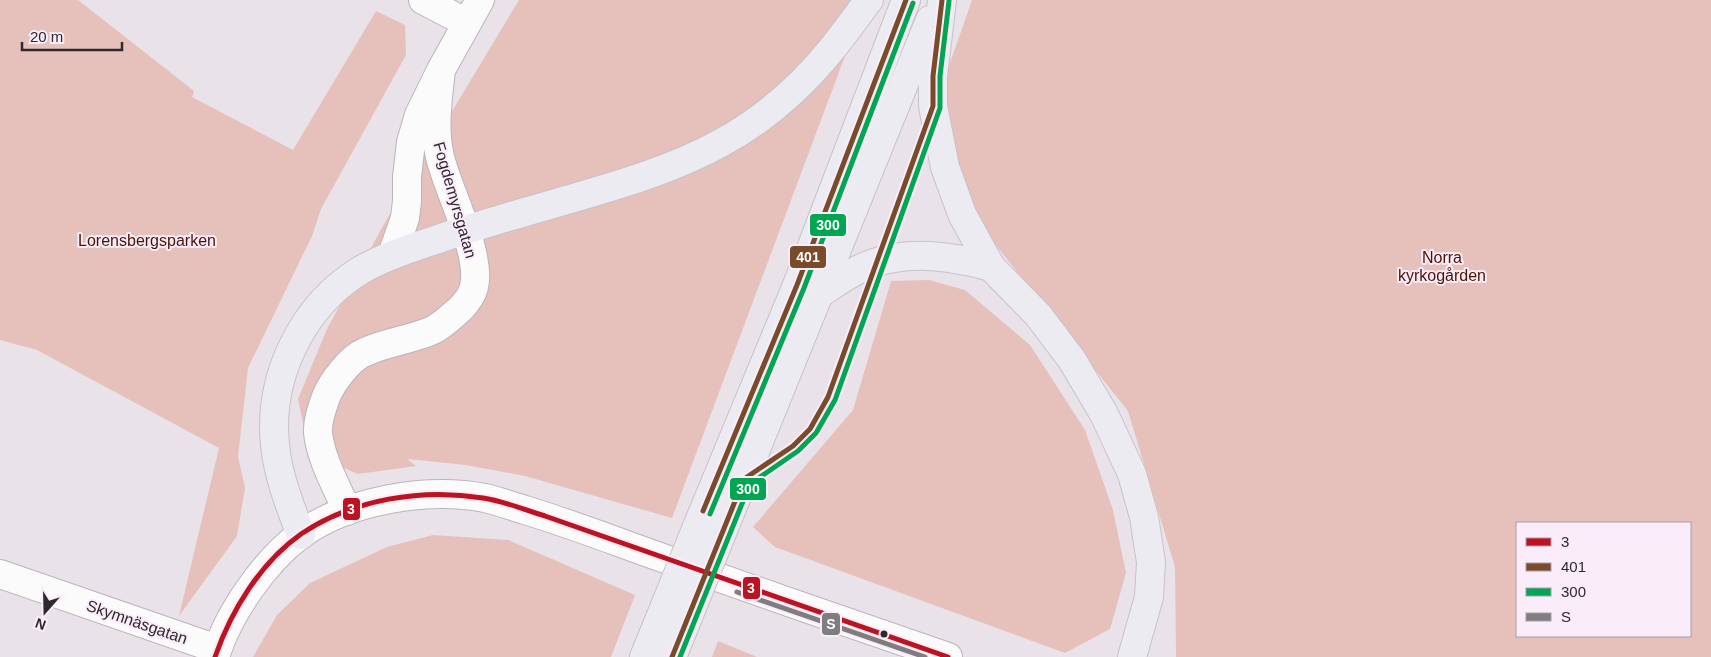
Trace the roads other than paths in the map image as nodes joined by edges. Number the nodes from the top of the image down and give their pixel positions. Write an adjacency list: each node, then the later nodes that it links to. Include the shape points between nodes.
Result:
1 (423, 0): 6 (street)
2 (480, 0): 6 (street, Fogdemyrsgatan)
3 (869, 0): 8 (main road, via 831,50 793,91 751,126 718,145 630,181)
4 (906, 0): 13 (main road, via 797,285)
5 (940, 0): 10 (main road, via 933,106 944,167 962,214); 11 (main road)
6 (467, 23): 7 (street, Fogdemyrsgatan)
7 (441, 70): 8 (street, Fogdemyrsgatan, via 435,122 440,156); 9 (street, Fogdemyrsgatan, via 419,115 407,178 408,201)
8 (465, 230): 9 (main road); 12 (street, Fogdemyrsgatan, via 475,272 474,287 467,302 433,329 363,352 330,387 321,408 318,432 323,454)
9 (392, 255): 14 (main road, via 361,270 313,312 283,369 276,398 275,446 287,499)
10 (991, 267): 11 (main road, via 965,260 908,255 853,272); 21 (main road, via 1038,315 1072,360 1104,414 1132,474 1144,517 1151,562 1150,597)
11 (819, 294): 13 (main road)
12 (347, 511): 14 (street); 20 (street, via 378,500 413,496 448,494 485,498)
13 (708, 533): 16 (main road, bridge)
14 (301, 535): 17 (street, via 280,553 246,596 230,621)
15 (0, 574): 17 (street, Skymnäsgatan)
16 (672, 622): 18 (main road); 19 (main road)
17 (216, 653)
18 (644, 657)
19 (672, 657)
20 (948, 657)
21 (1132, 657)

